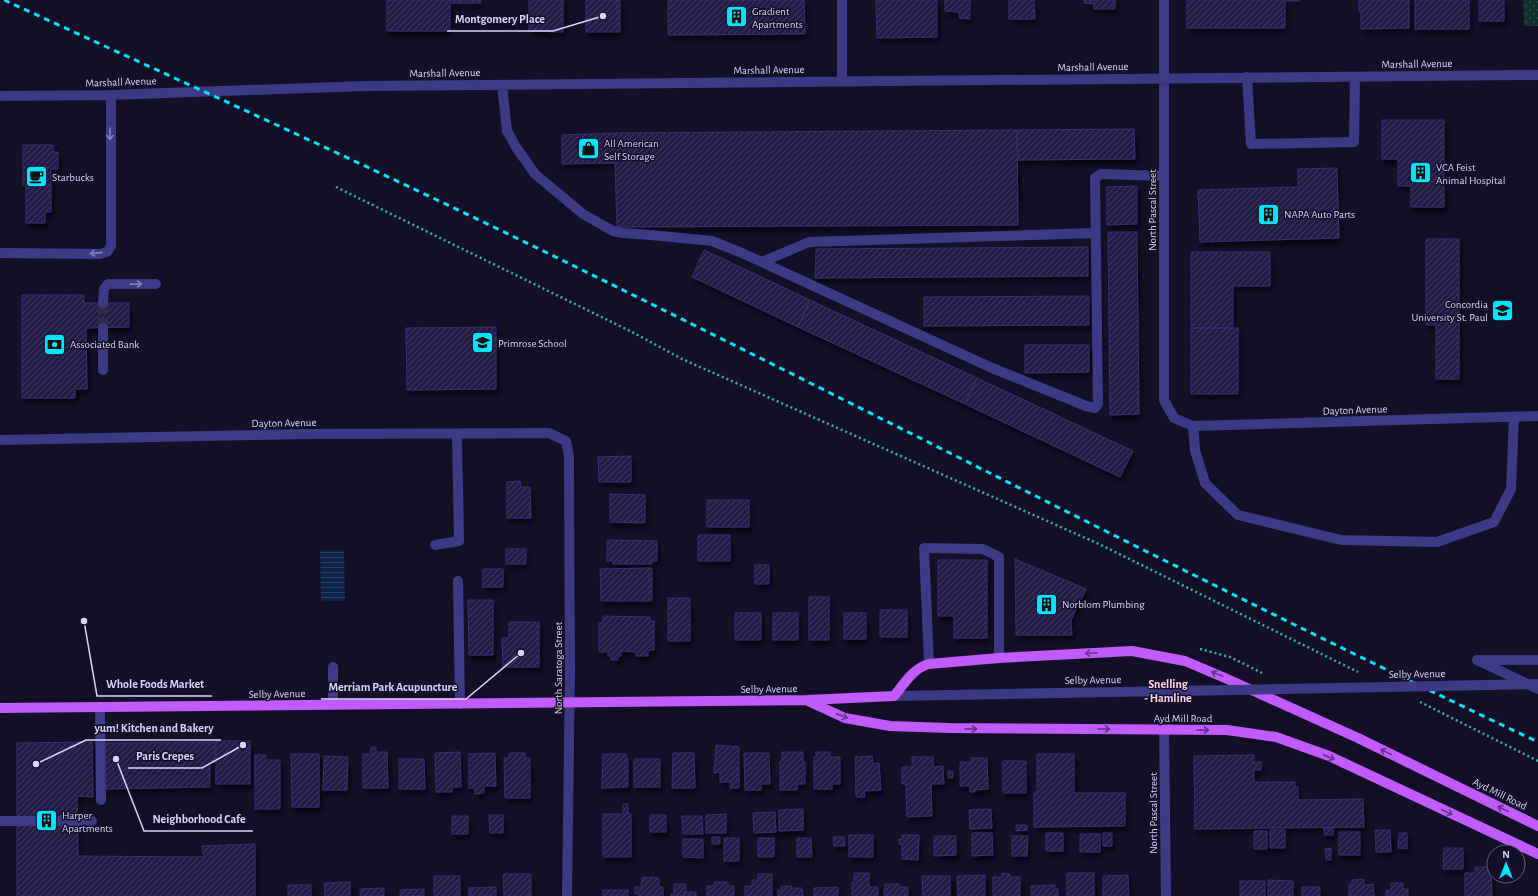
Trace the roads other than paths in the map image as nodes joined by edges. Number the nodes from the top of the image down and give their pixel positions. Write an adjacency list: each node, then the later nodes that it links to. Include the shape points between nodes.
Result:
1 (842, 0): 7 (street)
2 (1164, 0): 6 (street, North Pascal Street)
3 (1538, 74): 5 (street, Marshall Avenue)
4 (1247, 77): 5 (street, Marshall Avenue); 5 (street, via 1251,144 1354,142); 6 (street, Marshall Avenue)
5 (1355, 77)
6 (1165, 78): 7 (street, Marshall Avenue); 11 (street, North Pascal Street)
7 (842, 81): 8 (street, Marshall Avenue)
8 (502, 85): 9 (street, Marshall Avenue, via 364,86); 14 (street, via 507,131 516,147 535,174 583,214 613,231 712,242)
9 (111, 95): 10 (street, Marshall Avenue); 13 (street, one-way to 13, via 111,246 107,252)
10 (0, 96)
11 (1164, 176): 12 (street, via 1101,174 1095,178); 21 (street, North Pascal Street, via 1164,400)
12 (1096, 233): 14 (street, via 809,242); 14 (street, via 1098,404 1095,408 992,368)
13 (0, 254)
14 (762, 262)
15 (156, 284): 16 (street, one-way to 15, via 104,289 108,284)
16 (103, 303)
17 (103, 328): 18 (street)
18 (103, 370)
19 (1538, 416): 20 (street, Dayton Avenue)
20 (1514, 417): 22 (street, Dayton Avenue); 22 (street, via 1511,489 1494,522 1437,542 1341,540 1238,515 1204,483 1194,450)
21 (1174, 418): 22 (street, Dayton Avenue)
22 (1193, 426)
23 (457, 434): 24 (street, Dayton Avenue); 25 (street, Dayton Avenue, via 549,433); 26 (street, via 459,541)
24 (0, 440)
25 (566, 441): 36 (street, North Saratoga Street, via 569,456)
26 (435, 544)
27 (458, 581): 37 (street)
28 (999, 658): 30 (main road, Ayd Mill Road); 30 (street, via 999,557 983,549 924,548); 45 (main road, Ayd Mill Road, one-way to 28, via 1358,738 1185,661 1132,651)
29 (1538, 660): 33 (street, via 1477,660)
30 (929, 664): 34 (main road, Ayd Mill Road, via 922,666 910,676)
31 (332, 667): 38 (street)
32 (1538, 684): 34 (street, Selby Avenue, bridge)
33 (1538, 689)
34 (894, 696): 35 (main road, Selby Avenue)
35 (807, 700): 36 (main road, Selby Avenue); 41 (main road, Ayd Mill Road, one-way to 41, via 845,718 890,726)
36 (569, 703): 37 (main road, Selby Avenue); 47 (street, North Saratoga Street)
37 (460, 704): 38 (main road, Selby Avenue)
38 (333, 705): 40 (main road, Selby Avenue)
39 (0, 708): 40 (main road, Selby Avenue)
40 (100, 708): 42 (street)
41 (1164, 730): 46 (main road, Ayd Mill Road, one-way to 46, via 1227,730 1276,737 1329,756); 48 (street, North Pascal Street)
42 (101, 800)
43 (0, 821): 44 (street)
44 (92, 821)
45 (1538, 826)
46 (1538, 854)
47 (567, 896)
48 (1166, 896)

